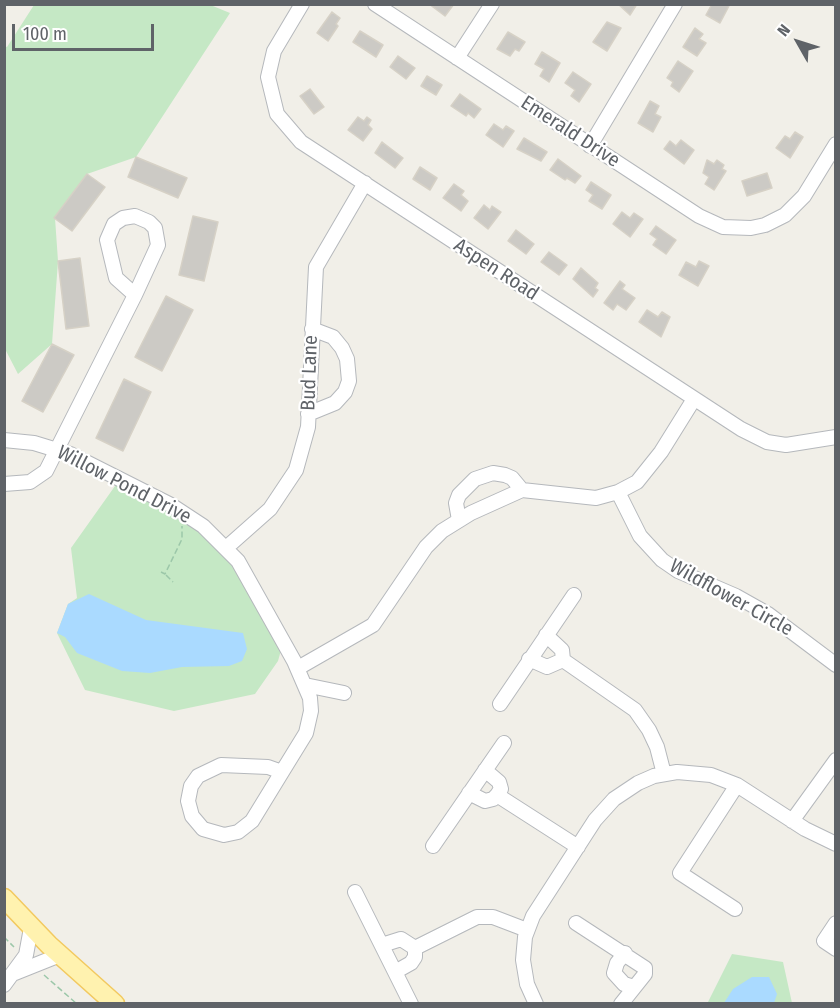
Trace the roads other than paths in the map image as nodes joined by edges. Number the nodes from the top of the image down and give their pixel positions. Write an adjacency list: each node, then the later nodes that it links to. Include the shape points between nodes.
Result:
1 (302, 4): 8 (street, Aspen Road, via 274,51 268,77 272,102 281,121 301,142)
2 (375, 4): 5 (street, Emerald Drive)
3 (492, 4): 5 (street)
4 (675, 4): 7 (street)
5 (457, 58): 7 (street, Emerald Drive)
6 (836, 144): 7 (street, Emerald Drive, via 804,196 774,221 737,228 714,223)
7 (590, 146)
8 (365, 183): 10 (street, Bud Lane, via 316,267); 11 (street, Aspen Road)
9 (135, 295): 9 (street, via 158,245 157,234 149,222 127,216 114,224 107,240 116,278); 15 (street)
10 (312, 329): 12 (street, Bud Lane); 12 (street, via 333,337 342,348 349,381 335,403)
11 (694, 399): 13 (street, Aspen Road, via 768,442 799,444); 18 (street, via 646,473)
12 (308, 414): 20 (street, Bud Lane, via 303,450 288,485 270,509)
13 (836, 437)
14 (4, 440): 15 (street, Willow Pond Drive)
15 (59, 450): 16 (street, via 38,478); 20 (street, Willow Pond Drive, via 171,505 203,526)
16 (4, 484)
17 (522, 490): 18 (street, via 584,498); 19 (street); 19 (street, via 505,475 493,473 475,478 459,495)
18 (618, 492): 25 (street, Wildflower Circle, via 640,537 662,560 768,614)
19 (459, 520): 26 (street, via 426,547 374,625)
20 (226, 548): 26 (street, Willow Pond Drive, via 250,581)
21 (574, 595): 22 (street)
22 (546, 635): 23 (street); 24 (street, via 562,650)
23 (530, 660): 24 (street, via 547,667); 29 (street)
24 (563, 660): 34 (street, via 635,710 657,747)
25 (836, 665)
26 (298, 668): 27 (street, Willow Pond Drive)
27 (305, 685): 28 (street); 33 (street, Willow Pond Drive, via 310,698 310,722 304,739)
28 (344, 693)
29 (500, 704)
30 (504, 743): 32 (street)
31 (836, 760): 38 (street)
32 (484, 770): 36 (street); 37 (street, via 499,782 501,789)
33 (282, 772): 33 (street, Willow Pond Drive, via 252,821 238,832 215,834 203,829 192,816 188,801 191,786 206,770 220,765 268,767)
34 (664, 774): 35 (street, via 711,775); 41 (street, via 638,783 614,799)
35 (737, 785): 38 (street); 44 (street, via 680,873)
36 (469, 793): 37 (street, via 485,801); 40 (street)
37 (497, 795): 41 (street)
38 (792, 821): 39 (street)
39 (836, 844)
40 (434, 846)
41 (578, 847): 48 (street)
42 (355, 892): 49 (street)
43 (4, 898): 47 (main road)
44 (735, 909)
45 (836, 922): 51 (street, via 824,941)
46 (576, 923): 52 (street)
47 (31, 928): 53 (main road); 55 (street, via 26,955)
48 (527, 930): 50 (street, via 493,916 477,917); 62 (street, via 524,969)
49 (382, 945): 50 (street, via 401,939); 54 (street)
50 (415, 948): 54 (street, via 411,963)
51 (836, 949)
52 (625, 953): 58 (street, via 645,968 645,974); 58 (street, via 616,963 614,973 624,984)
53 (60, 955): 55 (street); 56 (main road)
54 (395, 972): 61 (street)
55 (14, 974): 57 (street)
56 (86, 979): 59 (main road); 60 (main road)
57 (4, 985)
58 (634, 987): 63 (street)
59 (100, 1004)
60 (115, 1004)
61 (411, 1004)
62 (536, 1004)
63 (621, 1004)

